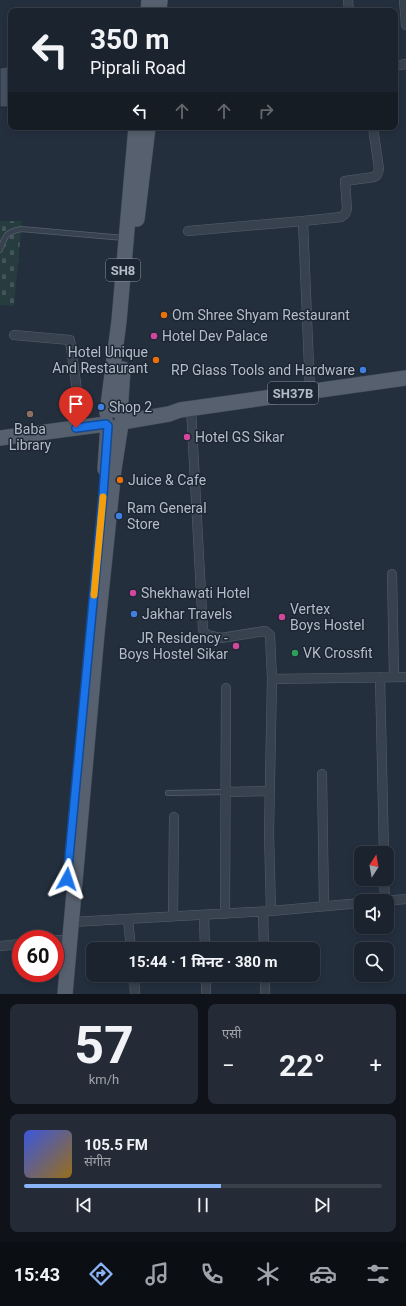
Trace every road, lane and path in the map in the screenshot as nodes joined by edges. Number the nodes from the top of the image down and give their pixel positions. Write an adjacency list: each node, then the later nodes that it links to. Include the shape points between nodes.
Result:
1 (404, 0): 2 (street)
2 (406, 25)
3 (136, 130): 8 (main road, SH8)
4 (148, 130): 10 (main road, SH8)
5 (373, 130): 6 (street, via 379,169 377,175 345,181 346,209 341,217)
6 (303, 221): 7 (street); 13 (street)
7 (188, 231)
8 (126, 238): 9 (lane, via 21,229 5,236); 10 (main road, SH8)
9 (0, 250)
10 (122, 322): 16 (main road, SH8)
11 (14, 335): 15 (street, via 70,340)
12 (406, 378): 13 (main road, SH37B)
13 (310, 391): 14 (main road, SH37B)
14 (185, 409): 16 (main road, SH37B, via 169,414); 24 (street, via 203,630 207,636 221,638 265,631 268,633)
15 (82, 419): 16 (main road); 17 (main road)
16 (114, 419): 18 (main road, SH37B); 19 (main road, SH8)
17 (0, 429)
18 (0, 438)
19 (107, 496): 41 (main road, SH8); 42 (main road, SH8)
20 (392, 574): 22 (street)
21 (380, 677): 22 (street); 24 (street); 31 (street)
22 (394, 677): 23 (street)
23 (406, 677)
24 (272, 679): 27 (street)
25 (226, 688): 28 (street)
26 (322, 774): 35 (street)
27 (270, 791): 28 (street); 36 (street)
28 (225, 792): 29 (lane); 37 (street)
29 (168, 793)
30 (174, 817): 39 (street)
31 (384, 846)
32 (406, 899): 33 (street)
33 (394, 900)
34 (354, 904): 35 (street)
35 (324, 906): 36 (street)
36 (267, 912): 37 (street); 45 (street)
37 (225, 914): 38 (street)
38 (204, 915): 39 (street); 44 (street)
39 (173, 916): 40 (street)
40 (128, 919): 41 (street); 43 (street)
41 (72, 922): 53 (main road, SH8)
42 (59, 930)
43 (130, 942)
44 (205, 942)
45 (265, 942)
46 (12, 945): 47 (street)
47 (0, 946)
48 (57, 982): 52 (main road, SH8)
49 (134, 982): 54 (street)
50 (206, 982): 55 (street)
51 (265, 982): 56 (street)
52 (57, 994)
53 (65, 994)
54 (135, 994)
55 (206, 994)
56 (265, 994)

